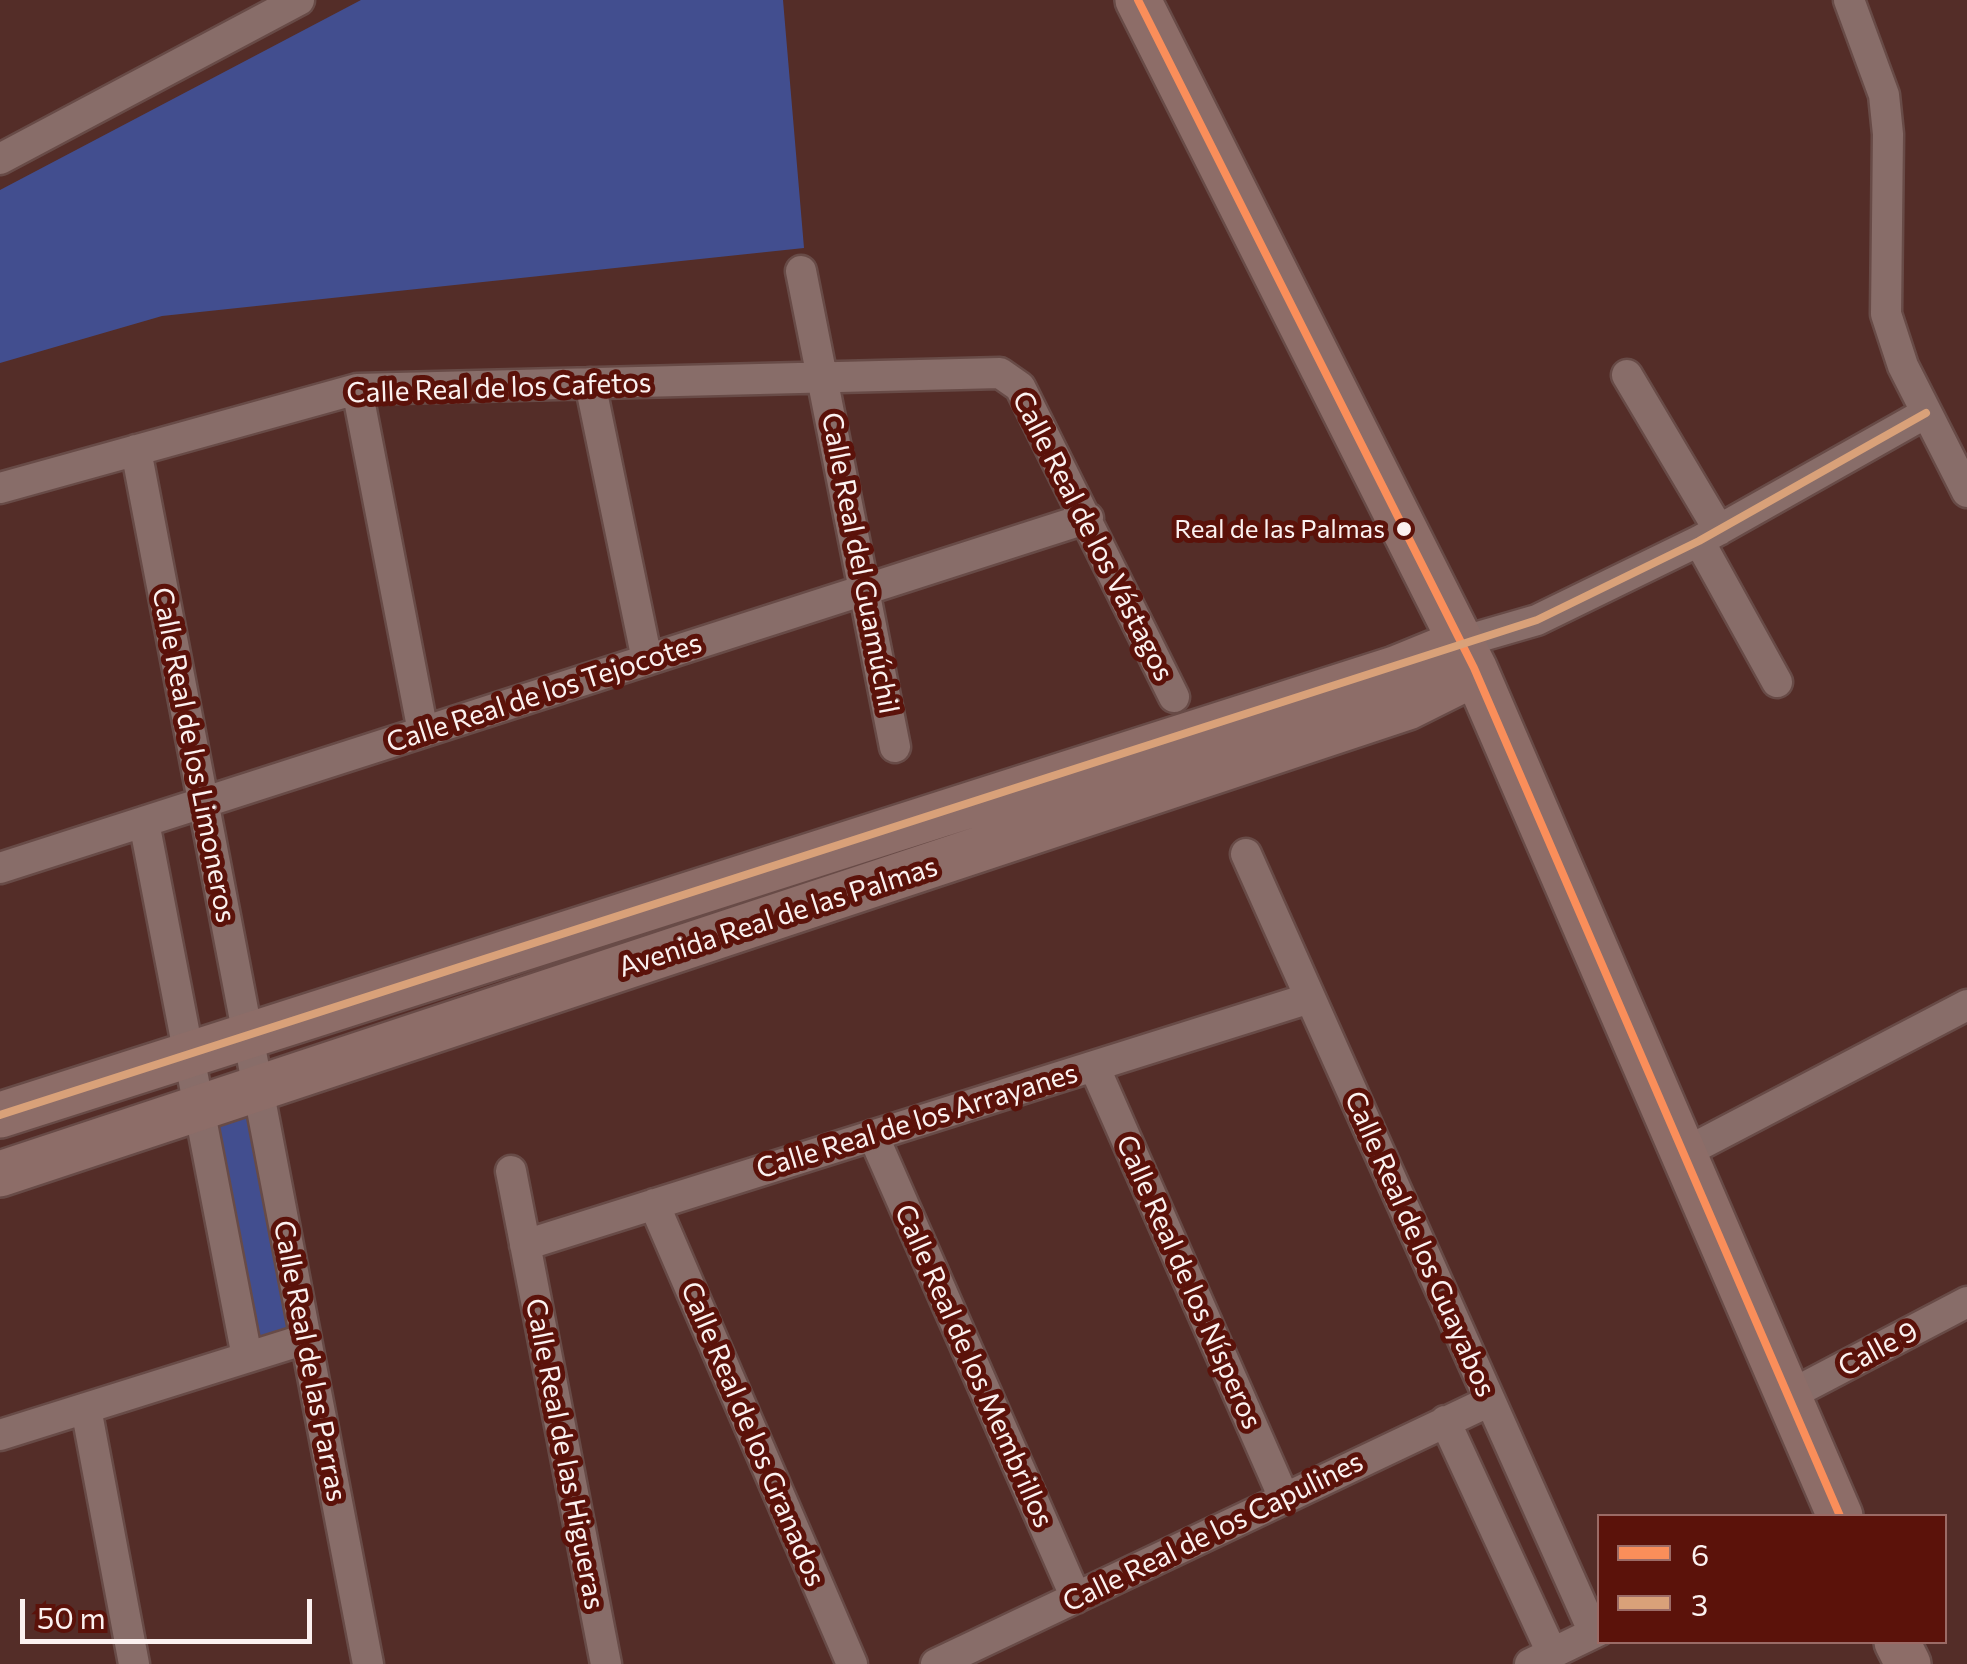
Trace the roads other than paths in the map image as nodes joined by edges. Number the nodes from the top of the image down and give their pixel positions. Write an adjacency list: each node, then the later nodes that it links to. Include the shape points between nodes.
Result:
1 (299, 0): 4 (street)
2 (1138, 0): 18 (street)
3 (1850, 0): 11 (street, via 1884,95 1886,314)
4 (0, 159)
5 (801, 271): 8 (street, Calle Real del Guamúchil)
6 (1627, 374): 16 (street)
7 (1010, 377): 8 (street, Calle Real de los Cafetos, via 989,372); 15 (street, Calle Real de los Vástagos)
8 (824, 378): 9 (street, Calle Real de los Cafetos); 17 (street, Calle Real del Guamúchil)
9 (590, 383): 10 (street, Calle Real de los Cafetos); 19 (street)
10 (357, 389): 12 (street, Calle Real de los Cafetos); 22 (street)
11 (1926, 413): 14 (street); 16 (street, Avenida Real de las Palmas)
12 (136, 450): 13 (street, Calle Real de los Cafetos); 24 (street, Calle Real de los Limoneros)
13 (0, 488)
14 (1967, 492)
15 (1088, 518): 17 (street, Calle Real de los Tejocotes); 21 (street, Calle Real de los Vástagos)
16 (1709, 536): 18 (street, Avenida Real de las Palmas); 20 (street)
17 (865, 590): 19 (street, Calle Real de los Tejocotes); 23 (street, Calle Real del Guamúchil)
18 (1468, 657): 31 (street, Avenida Real de las Palmas, via 1395,669); 36 (street)
19 (647, 660): 22 (street, Calle Real de los Tejocotes)
20 (1777, 682)
21 (1174, 696)
22 (423, 732): 24 (street, Calle Real de los Tejocotes)
23 (896, 748)
24 (204, 802): 25 (street, Calle Real de los Tejocotes); 31 (street, Calle Real de los Limoneros)
25 (144, 822): 27 (street, Calle Real de los Tejocotes); 30 (street)
26 (1246, 854): 28 (street, Calle Real de los Guayabos)
27 (0, 868)
28 (1310, 998): 32 (street, Calle Real de los Arrayanes); 45 (street, Calle Real de los Guayabos)
29 (1967, 1005): 36 (street)
30 (188, 1054): 31 (street, Avenida Real de las Palmas); 33 (street); 34 (street, Avenida Real de las Palmas)
31 (253, 1061): 33 (street, Avenida Real de las Palmas); 42 (street, Calle Real de las Parras)
32 (1094, 1066): 35 (street, Calle Real de los Arrayanes); 49 (street, Calle Real de los Nísperos)
33 (199, 1110): 38 (street, Avenida Real de las Palmas); 43 (street)
34 (0, 1115)
35 (873, 1135): 39 (street, Calle Real de los Arrayanes); 51 (street, Calle Real de los Membrillos)
36 (1684, 1153): 44 (street)
37 (511, 1171): 40 (street, Calle Real de las Higueras)
38 (0, 1174)
39 (654, 1204): 40 (street, Calle Real de los Arrayanes); 57 (street, Calle Real de los Granados)
40 (525, 1245): 56 (street, Calle Real de las Higueras)
41 (1967, 1302): 44 (street, Calle 9)
42 (306, 1339): 43 (street); 55 (street, Calle Real de las Parras)
43 (247, 1357): 46 (street)
44 (1788, 1396): 50 (street)
45 (1490, 1401): 47 (street, Calle Real de los Capulines); 52 (street, Calle Real de los Guayabos)
46 (86, 1408): 48 (street); 54 (street)
47 (1445, 1421): 49 (street, Calle Real de los Capulines); 53 (street, Calle Real de los Guayabos)
48 (0, 1435)
49 (1284, 1498): 51 (street, Calle Real de los Capulines)
50 (1837, 1514)
51 (1076, 1598): 58 (street, Calle Real de los Capulines)
52 (1597, 1631): 53 (street)
53 (1541, 1659)
54 (134, 1664)
55 (368, 1664)
56 (606, 1664)
57 (852, 1664)
58 (936, 1664)

